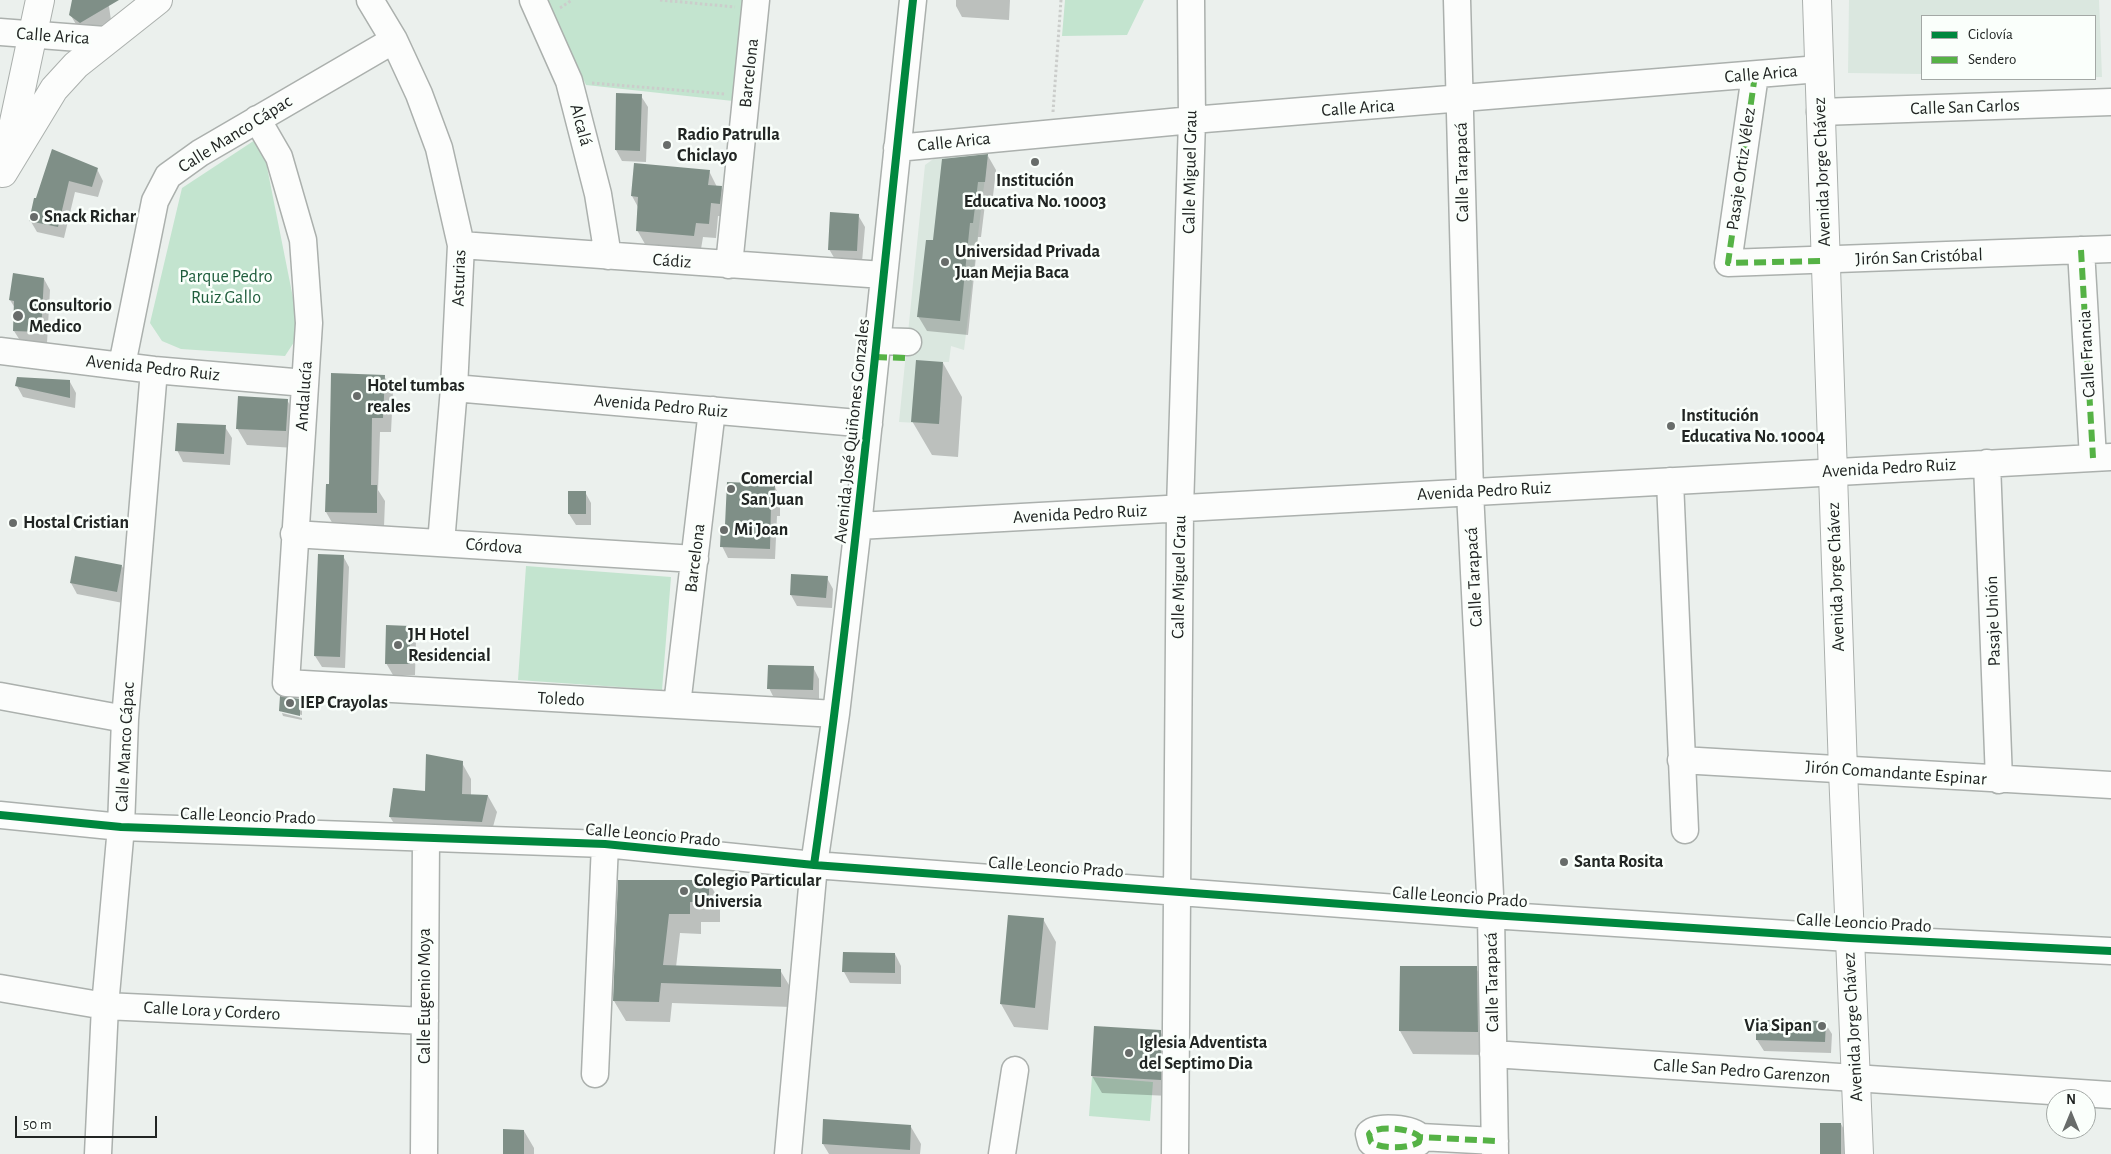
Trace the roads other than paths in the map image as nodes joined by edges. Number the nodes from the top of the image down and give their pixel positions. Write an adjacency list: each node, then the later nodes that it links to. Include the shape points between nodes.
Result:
1 (40, 0): 11 (main road)
2 (158, 0): 12 (main road)
3 (370, 0): 13 (street, Asturias)
4 (913, 0): 21 (street, Avenida José Quiñones Gonzales)
5 (1191, 0): 20 (street, Calle Miguel Grau)
6 (1457, 0): 16 (street, Calle Tarapacá)
7 (1817, 0): 14 (main road, Avenida Jorge Chávez)
8 (748, 4): 29 (street, Barcelona)
9 (543, 6): 26 (street, Alcalá, via 569,81 598,194)
10 (0, 32): 11 (street, Calle Arica)
11 (32, 35): 12 (street, Calle Arica); 22 (main road)
12 (105, 40): 22 (main road, via 54,89)
13 (394, 40): 19 (street, Calle Manco Cápac); 23 (street, Asturias, via 439,148)
14 (1819, 69): 15 (street, Calle Arica); 18 (main road, Avenida Jorge Chávez)
15 (1755, 75): 16 (street, Calle Arica); 28 (street, Pasaje Ortiz Vélez)
16 (1460, 100): 20 (street, Calle Arica); 44 (street, Calle Tarapacá)
17 (2111, 102): 18 (street, Calle San Carlos)
18 (1820, 112): 27 (main road, Avenida Jorge Chávez)
19 (257, 119): 34 (street, Calle Manco Cápac, via 184,162 168,176 155,201); 36 (street, Andalucía, via 279,157 303,240 309,323)
20 (1192, 120): 21 (street, Calle Arica); 45 (street, Calle Miguel Grau)
21 (897, 148): 30 (street, Avenida José Quiñones Gonzales)
22 (2, 178)
23 (461, 245): 26 (street, Cádiz); 37 (street, Asturias)
24 (2111, 249): 25 (street, Jirón San Cristóbal)
25 (2081, 250): 27 (street, Jirón San Cristóbal); 40 (street, Calle Francia)
26 (608, 256): 29 (street, Cádiz)
27 (1825, 260): 28 (street, Jirón San Cristóbal); 42 (main road, Avenida Jorge Chávez)
28 (1728, 263)
29 (729, 265): 30 (street, Cádiz)
30 (883, 275): 31 (street, Avenida José Quiñones Gonzales)
31 (876, 349): 32 (street); 39 (street, Avenida José Quiñones Gonzales)
32 (907, 350)
33 (0, 351): 34 (street, Avenida Pedro Ruiz)
34 (122, 365): 35 (street, Avenida Pedro Ruiz)
35 (154, 370): 36 (street, Avenida Pedro Ruiz); 54 (street, Calle Manco Cápac)
36 (305, 383): 47 (street, Andalucía)
37 (454, 388): 38 (street, Avenida Pedro Ruiz); 48 (street, Asturias)
38 (712, 410): 39 (street, Avenida Pedro Ruiz); 49 (street, Barcelona)
39 (869, 424): 46 (street, Avenida José Quiñones Gonzales)
40 (2102, 457): 41 (street, Avenida Pedro Ruiz)
41 (1987, 463): 42 (street, Avenida Pedro Ruiz); 57 (street, Pasaje Unión)
42 (1832, 471): 43 (street, Avenida Pedro Ruiz); 56 (main road, Avenida Jorge Chávez)
43 (1670, 481): 44 (street, Avenida Pedro Ruiz); 55 (street)
44 (1470, 492): 45 (street, Avenida Pedro Ruiz); 66 (street, Calle Tarapacá)
45 (1180, 509): 46 (street, Avenida Pedro Ruiz); 65 (street, Calle Miguel Grau)
46 (858, 526): 53 (street, Avenida José Quiñones Gonzales)
47 (294, 534): 48 (street, Córdova); 50 (street, Andalucía)
48 (441, 542): 49 (street, Córdova)
49 (694, 560): 52 (street, Barcelona)
50 (286, 683): 52 (street, Toledo)
51 (0, 696): 54 (street)
52 (677, 705): 53 (street, Toledo)
53 (836, 714): 64 (street, Avenida José Quiñones Gonzales)
54 (125, 719): 60 (street, Calle Manco Cápac)
55 (1681, 760): 56 (street, Jirón Comandante Espinar); 61 (street)
56 (1843, 770): 57 (street, Jirón Comandante Espinar); 67 (main road, Avenida Jorge Chávez)
57 (1999, 780): 58 (street, Jirón Comandante Espinar)
58 (2111, 785)
59 (0, 815): 60 (street, Calle Leoncio Prado)
60 (121, 827): 62 (street, Calle Leoncio Prado); 70 (street, Calle Manco Cápac)
61 (1685, 830)
62 (426, 838): 63 (street, Calle Leoncio Prado); 71 (street, Calle Eugenio Moya)
63 (605, 844): 64 (street, Calle Leoncio Prado); 74 (street)
64 (814, 865): 65 (street, Calle Leoncio Prado); 81 (street, Avenida José Quiñones Gonzales)
65 (1176, 891): 66 (street, Calle Leoncio Prado); 83 (street, Calle Miguel Grau)
66 (1491, 915): 67 (street, Calle Leoncio Prado); 72 (street, Calle Tarapacá)
67 (1849, 938): 68 (street, Calle Leoncio Prado); 75 (main road, Avenida Jorge Chávez)
68 (2111, 951)
69 (0, 988): 70 (street, Calle Lora y Cordero)
70 (105, 1006): 71 (street, Calle Lora y Cordero); 79 (street, Calle Manco Cápac)
71 (425, 1021): 80 (street, Calle Eugenio Moya)
72 (1494, 1054): 75 (street, Calle San Pedro Garenzon); 78 (street, Calle Tarapacá)
73 (1015, 1070): 82 (street)
74 (595, 1074)
75 (1856, 1078): 76 (street, Calle San Pedro Garenzon); 84 (main road, Avenida Jorge Chávez)
76 (2111, 1095)
77 (1420, 1137): 78 (street)
78 (1495, 1147)
79 (98, 1154)
80 (424, 1154)
81 (788, 1154)
82 (1002, 1154)
83 (1175, 1154)
84 (1859, 1154)

